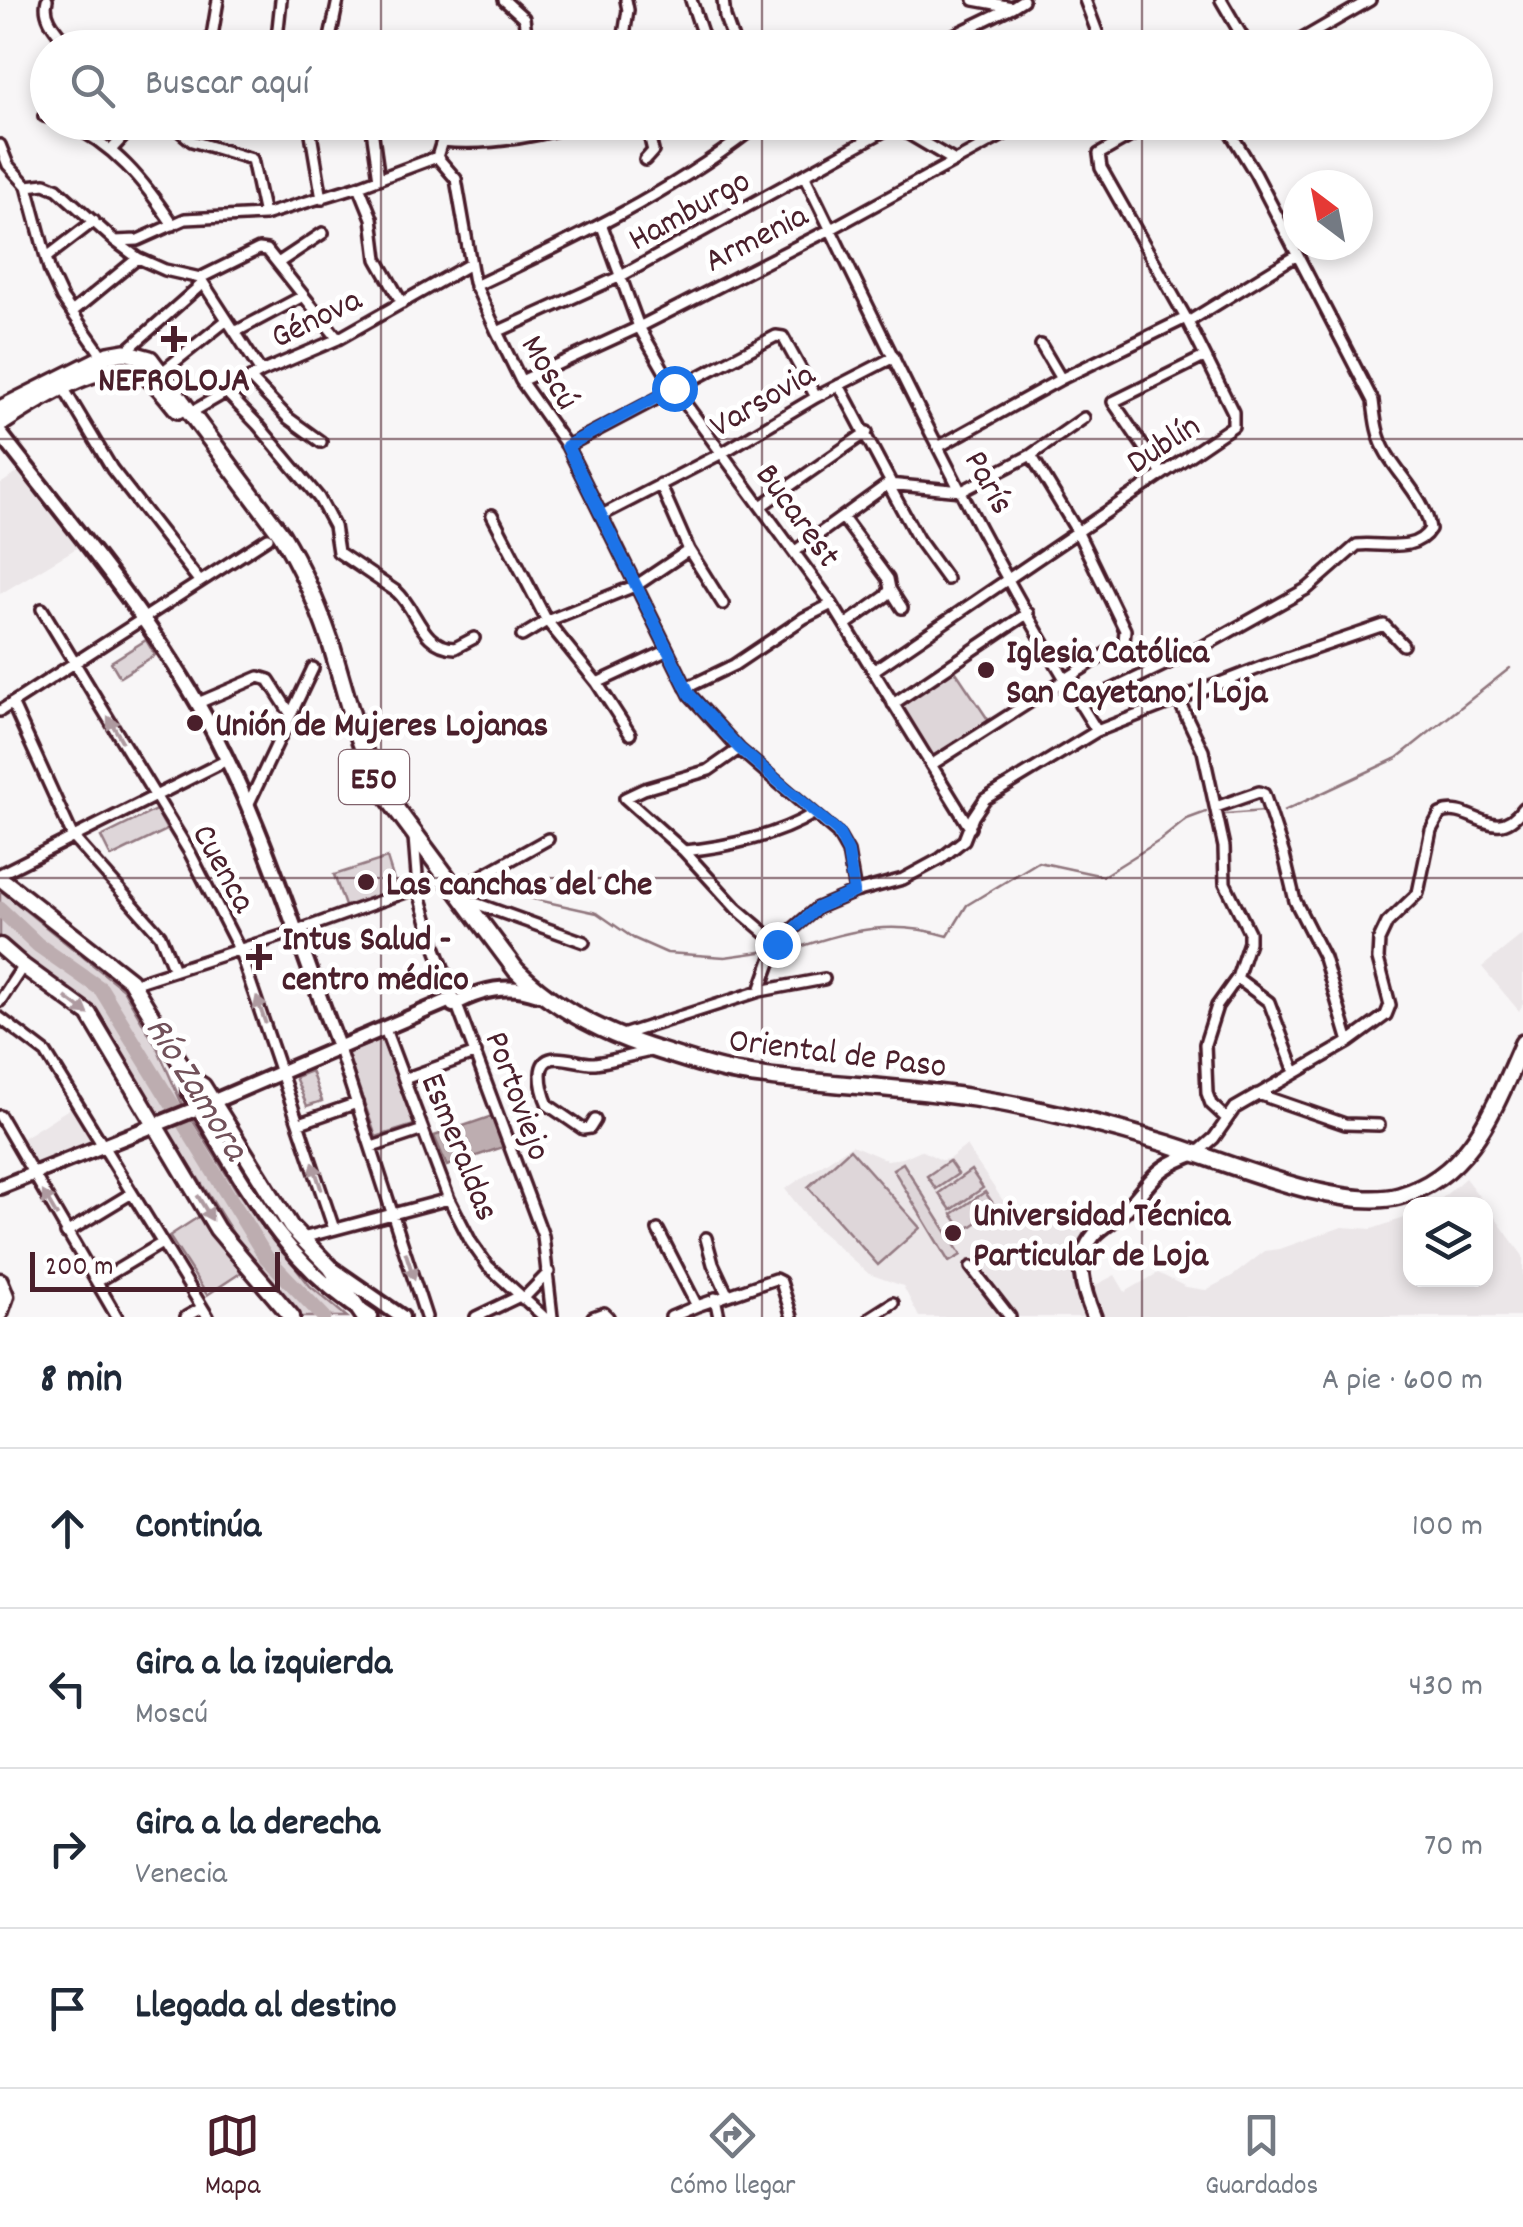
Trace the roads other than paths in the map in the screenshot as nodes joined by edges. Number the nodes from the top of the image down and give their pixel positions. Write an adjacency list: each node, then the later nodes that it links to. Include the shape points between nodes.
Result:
1 (47, 0): 16 (street)
2 (218, 0): 17 (street)
3 (281, 0): 18 (street)
4 (338, 0): 19 (street)
5 (504, 0): 20 (street, via 524,18)
6 (626, 0): 21 (street)
7 (723, 0): 23 (street)
8 (974, 0): 15 (street)
9 (1023, 0): 15 (street)
10 (1085, 0): 25 (street)
11 (1221, 0): 26 (street)
12 (1370, 0): 27 (street)
13 (706, 1): 14 (street)
14 (693, 3): 22 (street)
15 (1012, 6): 24 (street)
16 (56, 30)
17 (213, 30)
18 (278, 30)
19 (332, 30)
20 (526, 30)
21 (625, 30)
22 (701, 30)
23 (731, 30)
24 (963, 30)
25 (1096, 30)
26 (1238, 30)
27 (1318, 30)
28 (95, 140): 43 (street)
29 (120, 140): 43 (street)
30 (191, 140): 52 (street, via 252,158)
31 (312, 140): 51 (street)
32 (374, 140): 48 (street)
33 (489, 140): 41 (street)
34 (650, 140): 45 (street, via 653,152)
35 (738, 140): 55 (street)
36 (866, 140): 47 (street, Hamburgo)
37 (920, 140): 46 (street)
38 (991, 140): 46 (street, Armenia)
39 (1120, 140): 73 (street, Dublín, via 1098,154 1099,161)
40 (1235, 140): 56 (street)
41 (442, 141): 44 (street)
42 (0, 145): 49 (street)
43 (111, 150): 54 (street, via 143,180)
44 (436, 157): 48 (street); 65 (street, Moscú, via 458,187)
45 (645, 160)
46 (953, 160): 57 (street, Armenia)
47 (804, 175): 57 (street, París); 66 (street, Hamburgo)
48 (379, 179): 50 (street)
49 (27, 186): 53 (street, via 57,189); 60 (street)
50 (359, 186): 51 (street); 70 (street, via 377,259)
51 (322, 198): 52 (street)
52 (264, 215): 54 (street)
53 (94, 221): 59 (street); 60 (street)
54 (173, 224): 59 (street, via 138,240)
55 (602, 226): 66 (street, Bucarest); 68 (street)
56 (1283, 227)
57 (831, 229): 74 (street, Armenia); 80 (street, París)
58 (323, 233): 64 (street)
59 (114, 241): 61 (street)
60 (47, 257): 71 (street)
61 (138, 258): 67 (street); 71 (street)
62 (1289, 260): 73 (street)
63 (1300, 260): 143 (street, via 1373,401 1386,452 1424,508 1427,534 1402,546 1357,546 1308,588)
64 (278, 263): 67 (street, via 259,249); 69 (street)
65 (470, 264): 68 (street, Moscú); 70 (street, Génova)
66 (621, 276): 74 (street, Bucarest); 76 (street, Hamburgo)
67 (200, 281): 72 (street); 79 (street)
68 (475, 286): 76 (street, Moscú)
69 (303, 296): 75 (street); 77 (street)
70 (402, 303): 77 (street, Génova)
71 (72, 312): 82 (street)
72 (228, 320): 75 (street); 83 (street)
73 (1187, 320): 81 (street, Dublín); 86 (street)
74 (639, 326): 87 (street, Armenia); 90 (street, Bucarest)
75 (235, 332): 84 (street)
76 (496, 332): 87 (street, Moscú)
77 (338, 340): 84 (street, Génova)
78 (1041, 345): 86 (street)
79 (125, 352): 82 (highway); 83 (highway, E50)
80 (894, 357): 89 (street, Varsovia); 101 (street, París)
81 (1204, 357): 104 (street, Dublín, via 1233,412 1233,426); 104 (street, via 1114,402)
82 (106, 363): 88 (highway); 94 (highway, E50, via 140,372)
83 (162, 372): 94 (highway, E50)
84 (262, 372): 85 (street, Génova)
85 (250, 378): 91 (street, Génova); 99 (street)
86 (1061, 379): 101 (street)
87 (521, 382): 100 (street, Moscú)
88 (61, 383): 93 (highway); 96 (highway); 118 (street, via 112,469)
89 (839, 386): 92 (street, Varsovia); 97 (street)
90 (674, 388): 92 (street, via 780,336); 100 (street); 102 (street, Bucarest)
91 (225, 392): 94 (street, Génova); 130 (street, via 319,498 338,552 406,600 426,636 455,648)
92 (816, 397): 102 (street, Varsovia)
93 (0, 410)
94 (188, 415): 158 (highway, Oriental de Paso / E50, via 300,564 368,767)
95 (1084, 418): 103 (street)
96 (0, 424)
97 (867, 432): 105 (street); 108 (street)
98 (0, 433): 126 (main road)
99 (320, 442)
100 (567, 446): 110 (street, Moscú)
101 (938, 448): 107 (street, París)
102 (722, 454): 106 (street, Varsovia); 108 (street, Bucarest)
103 (1031, 455): 107 (street); 112 (street)
104 (1162, 474): 112 (street, Dublín)
105 (890, 483): 107 (street); 111 (street); 116 (street)
106 (660, 484): 110 (street, Varsovia); 114 (street)
107 (962, 492): 117 (street, París)
108 (762, 506): 115 (street, Bucarest)
109 (492, 514): 127 (street)
110 (602, 515): 119 (street, Moscú)
111 (843, 518): 115 (street); 120 (street)
112 (1078, 531): 117 (street, Dublín); 136 (street, via 1125,630 1124,642)
113 (268, 538): 118 (street)
114 (690, 550): 119 (street); 121 (street)
115 (794, 552): 122 (street, Bucarest)
116 (947, 579)
117 (1011, 580): 125 (street, París); 135 (street, Dublín)
118 (200, 582): 126 (street)
119 (637, 585): 127 (street); 132 (street, Moscú)
120 (890, 589): 123 (street); 128 (street)
121 (723, 604)
122 (832, 604): 128 (street, Bucarest); 138 (street)
123 (902, 608)
124 (42, 609): 133 (street, Cuenca)
125 (1028, 613): 136 (street, París); 142 (street)
126 (144, 618): 133 (street); 141 (main road)
127 (547, 621): 129 (street); 137 (street)
128 (845, 625): 135 (street, Bucarest)
129 (522, 636)
130 (474, 638)
131 (1403, 645): 139 (street, via 1384,625)
132 (666, 651): 137 (street); 138 (street, Moscú)
133 (76, 662): 140 (street); 151 (street, Cuenca, one-way to 133)
134 (313, 668): 145 (street)
135 (873, 671): 142 (street, Bucarest)
136 (1066, 681): 143 (street, París); 150 (street)
137 (597, 684): 147 (street)
138 (686, 688): 148 (street, Moscú)
139 (1179, 701): 146 (street); 153 (street, via 1203,751)
140 (12, 703): 144 (street); 157 (street)
141 (198, 703): 145 (street, via 259,676 269,680); 149 (main road)
142 (894, 704): 150 (street, Bucarest)
143 (1080, 705): 146 (street, París)
144 (0, 711)
145 (290, 713): 152 (street)
146 (1097, 731): 156 (street, via 985,799)
147 (630, 734)
148 (739, 748): 155 (street, Moscú); 160 (street, via 709,770 625,798)
149 (228, 760): 151 (street); 152 (main road)
150 (931, 764): 156 (street, Bucarest)
151 (154, 796): 157 (street); 169 (street, Cuenca)
152 (248, 806): 165 (main road)
153 (1216, 807): 172 (street, via 1225,883 1249,932); 182 (street, via 1264,794 1291,890 1324,958)
154 (1523, 808): 182 (street, via 1500,825 1454,811 1440,814 1418,892 1378,940 1389,1011)
155 (813, 814): 160 (street, via 786,828); 164 (street, Moscú, via 844,842)
156 (970, 828): 164 (street, via 940,858)
157 (72, 836): 161 (street); 171 (street, via 160,934)
158 (414, 836): 162 (street, Portoviejo); 163 (highway, Oriental de Paso / E50)
159 (548, 839): 163 (street)
160 (684, 850): 167 (street)
161 (0, 876): 174 (main road)
162 (418, 888): 163 (street); 165 (street); 178 (street, Portoviejo)
163 (454, 889): 166 (street); 176 (highway, Oriental de Paso / E50)
164 (854, 892): 167 (street, via 817,908)
165 (294, 932): 169 (street); 184 (main road)
166 (584, 942)
167 (777, 944): 175 (street)
168 (0, 946): 170 (main road)
169 (240, 949): 171 (street); 187 (street, Cuenca, one-way to 169)
170 (23, 966): 177 (street); 197 (main road, one-way to 197, via 89,1014)
171 (174, 970): 174 (street)
172 (1237, 978): 188 (street, via 1269,1002); 194 (street, via 1217,1006 1204,1044 1207,1093)
173 (824, 979): 175 (street)
174 (132, 984): 192 (main road, via 189,1077 203,1086)
175 (760, 991): 181 (street)
176 (540, 994): 178 (main road, via 497,988); 181 (highway, Oriental de Paso / E50)
177 (0, 1000)
178 (456, 1003): 180 (main road); 186 (street, Portoviejo)
179 (0, 1018): 200 (street, via 46,1053)
180 (385, 1028): 184 (main road); 189 (street, Esmeraldas)
181 (619, 1036): 185 (highway, Oriental de Paso / E50)
182 (1349, 1042): 188 (street)
183 (1523, 1043): 202 (highway, E50, via 1474,1146 1438,1178 1398,1196 1317,1191)
184 (340, 1049): 187 (main road); 191 (street)
185 (655, 1049): 195 (street, via 591,1064 560,1058 544,1063 548,1105 583,1129); 202 (highway, Oriental de Paso / E50, via 737,1073 974,1098)
186 (476, 1053): 189 (street); 217 (street, Portoviejo, via 543,1236)
187 (282, 1072): 192 (main road); 196 (street, Cuenca)
188 (1295, 1072): 190 (street)
189 (404, 1079): 199 (street, Esmeraldas)
190 (1258, 1094): 194 (street); 198 (street, via 1345,1124)
191 (357, 1103): 196 (street); 201 (street)
192 (205, 1105): 197 (main road); 211 (main road); 214 (main road)
193 (0, 1116): 203 (street)
194 (1226, 1118): 202 (street)
195 (596, 1120)
196 (300, 1123): 208 (street, Cuenca, one-way to 196)
197 (155, 1125): 200 (main road); 230 (main road, one-way to 230, via 226,1241)
198 (1379, 1125)
199 (423, 1130): 201 (street); 206 (street, Esmeraldas)
200 (103, 1146): 203 (main road); 205 (street)
201 (372, 1147): 207 (street)
202 (1198, 1152): 243 (main road, via 1158,1172 1093,1236 1081,1275)
203 (34, 1175): 204 (main road); 210 (street, one-way to 203)
204 (0, 1187)
205 (132, 1193): 210 (street); 213 (street)
206 (450, 1200): 207 (street); 221 (street, Esmeraldas, via 480,1257)
207 (394, 1216): 208 (street); 232 (street, one-way to 232)
208 (334, 1229): 211 (street)
209 (658, 1230): 224 (street)
210 (66, 1233): 219 (street)
211 (301, 1238): 214 (street); 215 (main road)
212 (706, 1238): 220 (street)
213 (162, 1243): 219 (street); 225 (street)
214 (285, 1246): 227 (main road)
215 (330, 1267): 227 (main road); 231 (main road)
216 (971, 1267): 242 (street)
217 (549, 1272): 221 (street); 235 (street, Portoviejo)
218 (0, 1281): 226 (main road, via 6,1296)
219 (97, 1282): 228 (street)
220 (727, 1294): 222 (street); 240 (street, via 775,1278)
221 (521, 1297): 233 (street); 234 (street, Esmeraldas)
222 (715, 1298): 224 (street); 239 (street)
223 (892, 1303): 241 (street)
224 (697, 1306): 238 (street)
225 (205, 1312): 229 (street)
226 (0, 1313)
227 (364, 1314)
228 (117, 1317)
229 (186, 1317)
230 (292, 1317)
231 (402, 1317)
232 (426, 1317)
233 (476, 1317)
234 (544, 1317)
235 (552, 1317)
236 (593, 1317): 237 (street)
237 (608, 1317)
238 (671, 1317)
239 (719, 1317)
240 (792, 1317)
241 (871, 1317)
242 (1010, 1317)
243 (1094, 1317)

